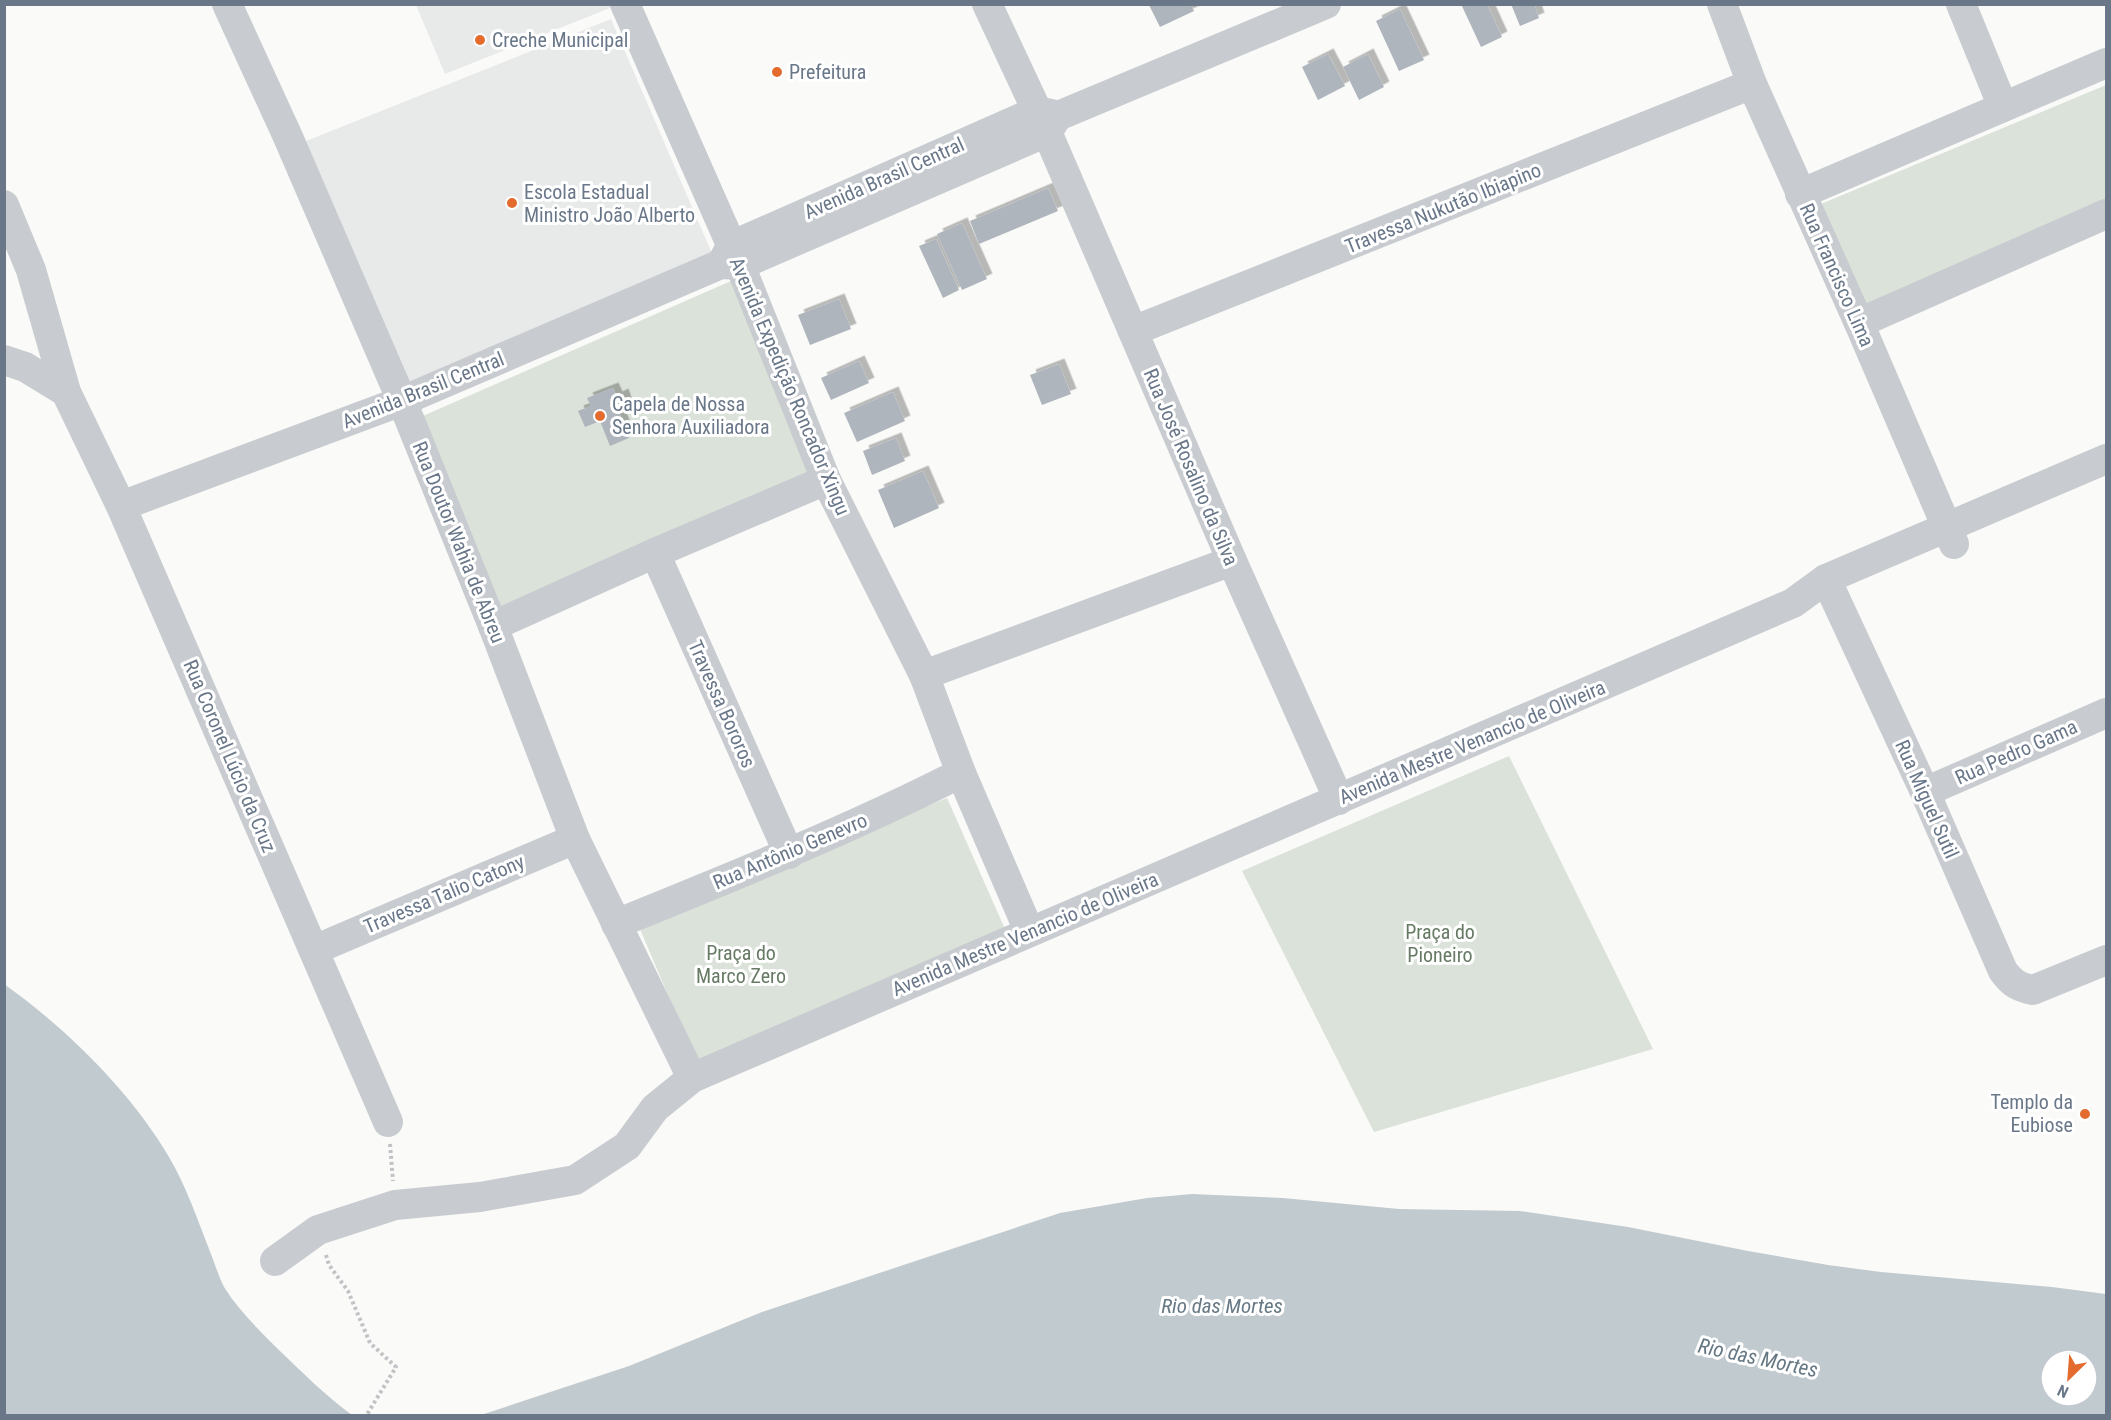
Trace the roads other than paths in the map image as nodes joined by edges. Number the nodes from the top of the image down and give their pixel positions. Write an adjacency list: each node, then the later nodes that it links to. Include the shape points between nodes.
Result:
1 (227, 4): 19 (street, Rua Doutor Wahia de Abreu)
2 (625, 4): 14 (street, Avenida Expedição Roncador Xingu)
3 (987, 4): 10 (street, Rua José Rosalino da Silva)
4 (1326, 4): 10 (street, Avenida Brasil Central)
5 (1722, 4): 8 (street, Rua Francisco Lima)
6 (1961, 4): 9 (street)
7 (2106, 63): 9 (street)
8 (1752, 84): 11 (street, Rua Francisco Lima); 16 (street, Travessa Nukutão Ibiapino)
9 (2003, 107): 11 (street)
10 (1047, 120): 14 (street, Avenida Brasil Central); 16 (street, Rua José Rosalino da Silva)
11 (1800, 194): 15 (street, Rua Francisco Lima)
12 (4, 205): 18 (street, Rua Coronel Lúcio da Cruz, via 31,270)
13 (2106, 214): 15 (street)
14 (731, 258): 19 (street, Avenida Brasil Central); 22 (street, Avenida Expedição Roncador Xingu)
15 (1859, 323): 24 (street, Rua Francisco Lima)
16 (1132, 331): 26 (street, Rua José Rosalino da Silva)
17 (4, 360): 18 (street, via 25,367)
18 (66, 392): 23 (street, Rua Coronel Lúcio da Cruz)
19 (402, 401): 23 (street, Avenida Brasil Central); 28 (street, Rua Doutor Wahia de Abreu)
20 (2106, 459): 24 (street, Avenida Mestre Venancio de Oliveira)
21 (2106, 478): 24 (street, Avenida Mestre Venancio de Oliveira)
22 (826, 480): 25 (street); 29 (street, Avenida Expedição Roncador Xingu)
23 (121, 506): 38 (street, Rua Coronel Lúcio da Cruz)
24 (1951, 536): 27 (street, Avenida Mestre Venancio de Oliveira)
25 (655, 553): 28 (street); 35 (street, Travessa Bororos)
26 (1232, 561): 29 (street); 33 (street, Rua José Rosalino da Silva)
27 (1829, 588): 32 (street, Rua Miguel Sutil); 33 (street, Avenida Mestre Venancio de Oliveira)
28 (493, 626): 34 (street, Rua Doutor Wahia de Abreu)
29 (924, 675): 31 (street, Avenida Expedição Roncador Xingu)
30 (2106, 713): 32 (street, Rua Pedro Gama)
31 (961, 773): 35 (street, Rua Antônio Genevro); 37 (street, Avenida Expedição Roncador Xingu)
32 (1925, 792): 39 (street, Rua Miguel Sutil, via 2003,971 2012,983 2033,990)
33 (1339, 800): 37 (street, Avenida Mestre Venancio de Oliveira)
34 (574, 839): 36 (street, Rua Doutor Wahia de Abreu); 38 (street, Travessa Talio Catony)
35 (789, 854): 36 (street, Rua Antônio Genevro)
36 (616, 924): 40 (street, Rua Doutor Wahia de Abreu)
37 (1029, 931): 40 (street, Avenida Mestre Venancio de Oliveira)
38 (314, 950): 41 (street, Rua Coronel Lúcio da Cruz)
39 (2106, 960)
40 (692, 1078): 42 (street, Avenida Mestre Venancio de Oliveira, via 655,1108 627,1146 575,1180 480,1197 395,1205 318,1230)
41 (388, 1122)
42 (275, 1261)

